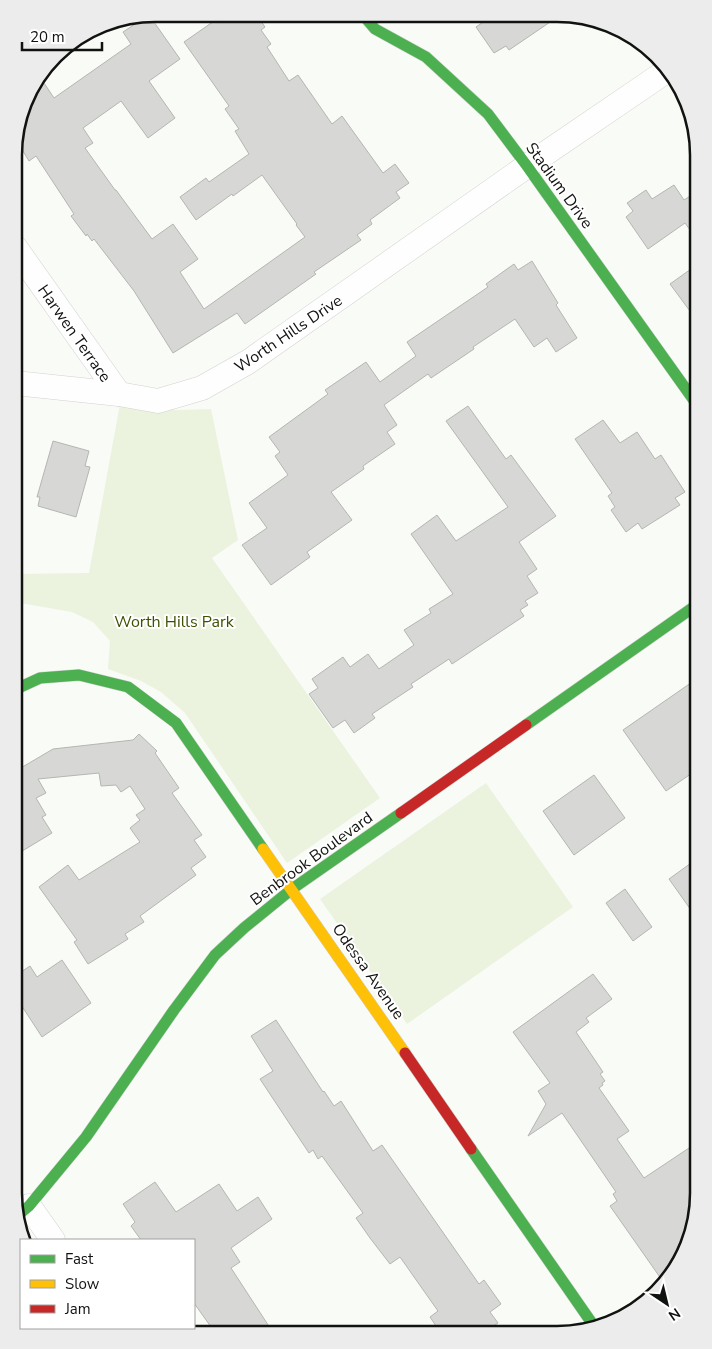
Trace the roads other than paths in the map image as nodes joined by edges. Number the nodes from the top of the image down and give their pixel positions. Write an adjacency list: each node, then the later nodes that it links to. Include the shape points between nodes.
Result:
1 (370, 22): 3 (street, Stadium Drive, via 426,57 488,114)
2 (661, 75): 3 (street, Worth Hills Drive)
3 (527, 166): 6 (street, Worth Hills Drive, via 241,366 202,388 158,401); 7 (street, Stadium Drive)
4 (23, 258): 6 (street, Harwen Terrace)
5 (23, 383): 6 (street, Worth Hills Drive)
6 (119, 394)
7 (690, 394)
8 (690, 610): 10 (street, Benbrook Boulevard)
9 (23, 686): 10 (street, Odessa Avenue, via 40,678 79,675 128,687 176,723)
10 (292, 889): 11 (street, Benbrook Boulevard, via 215,955 86,1137); 14 (street, Odessa Avenue)
11 (24, 1210)
12 (24, 1212): 13 (street)
13 (52, 1239)
14 (591, 1321)

